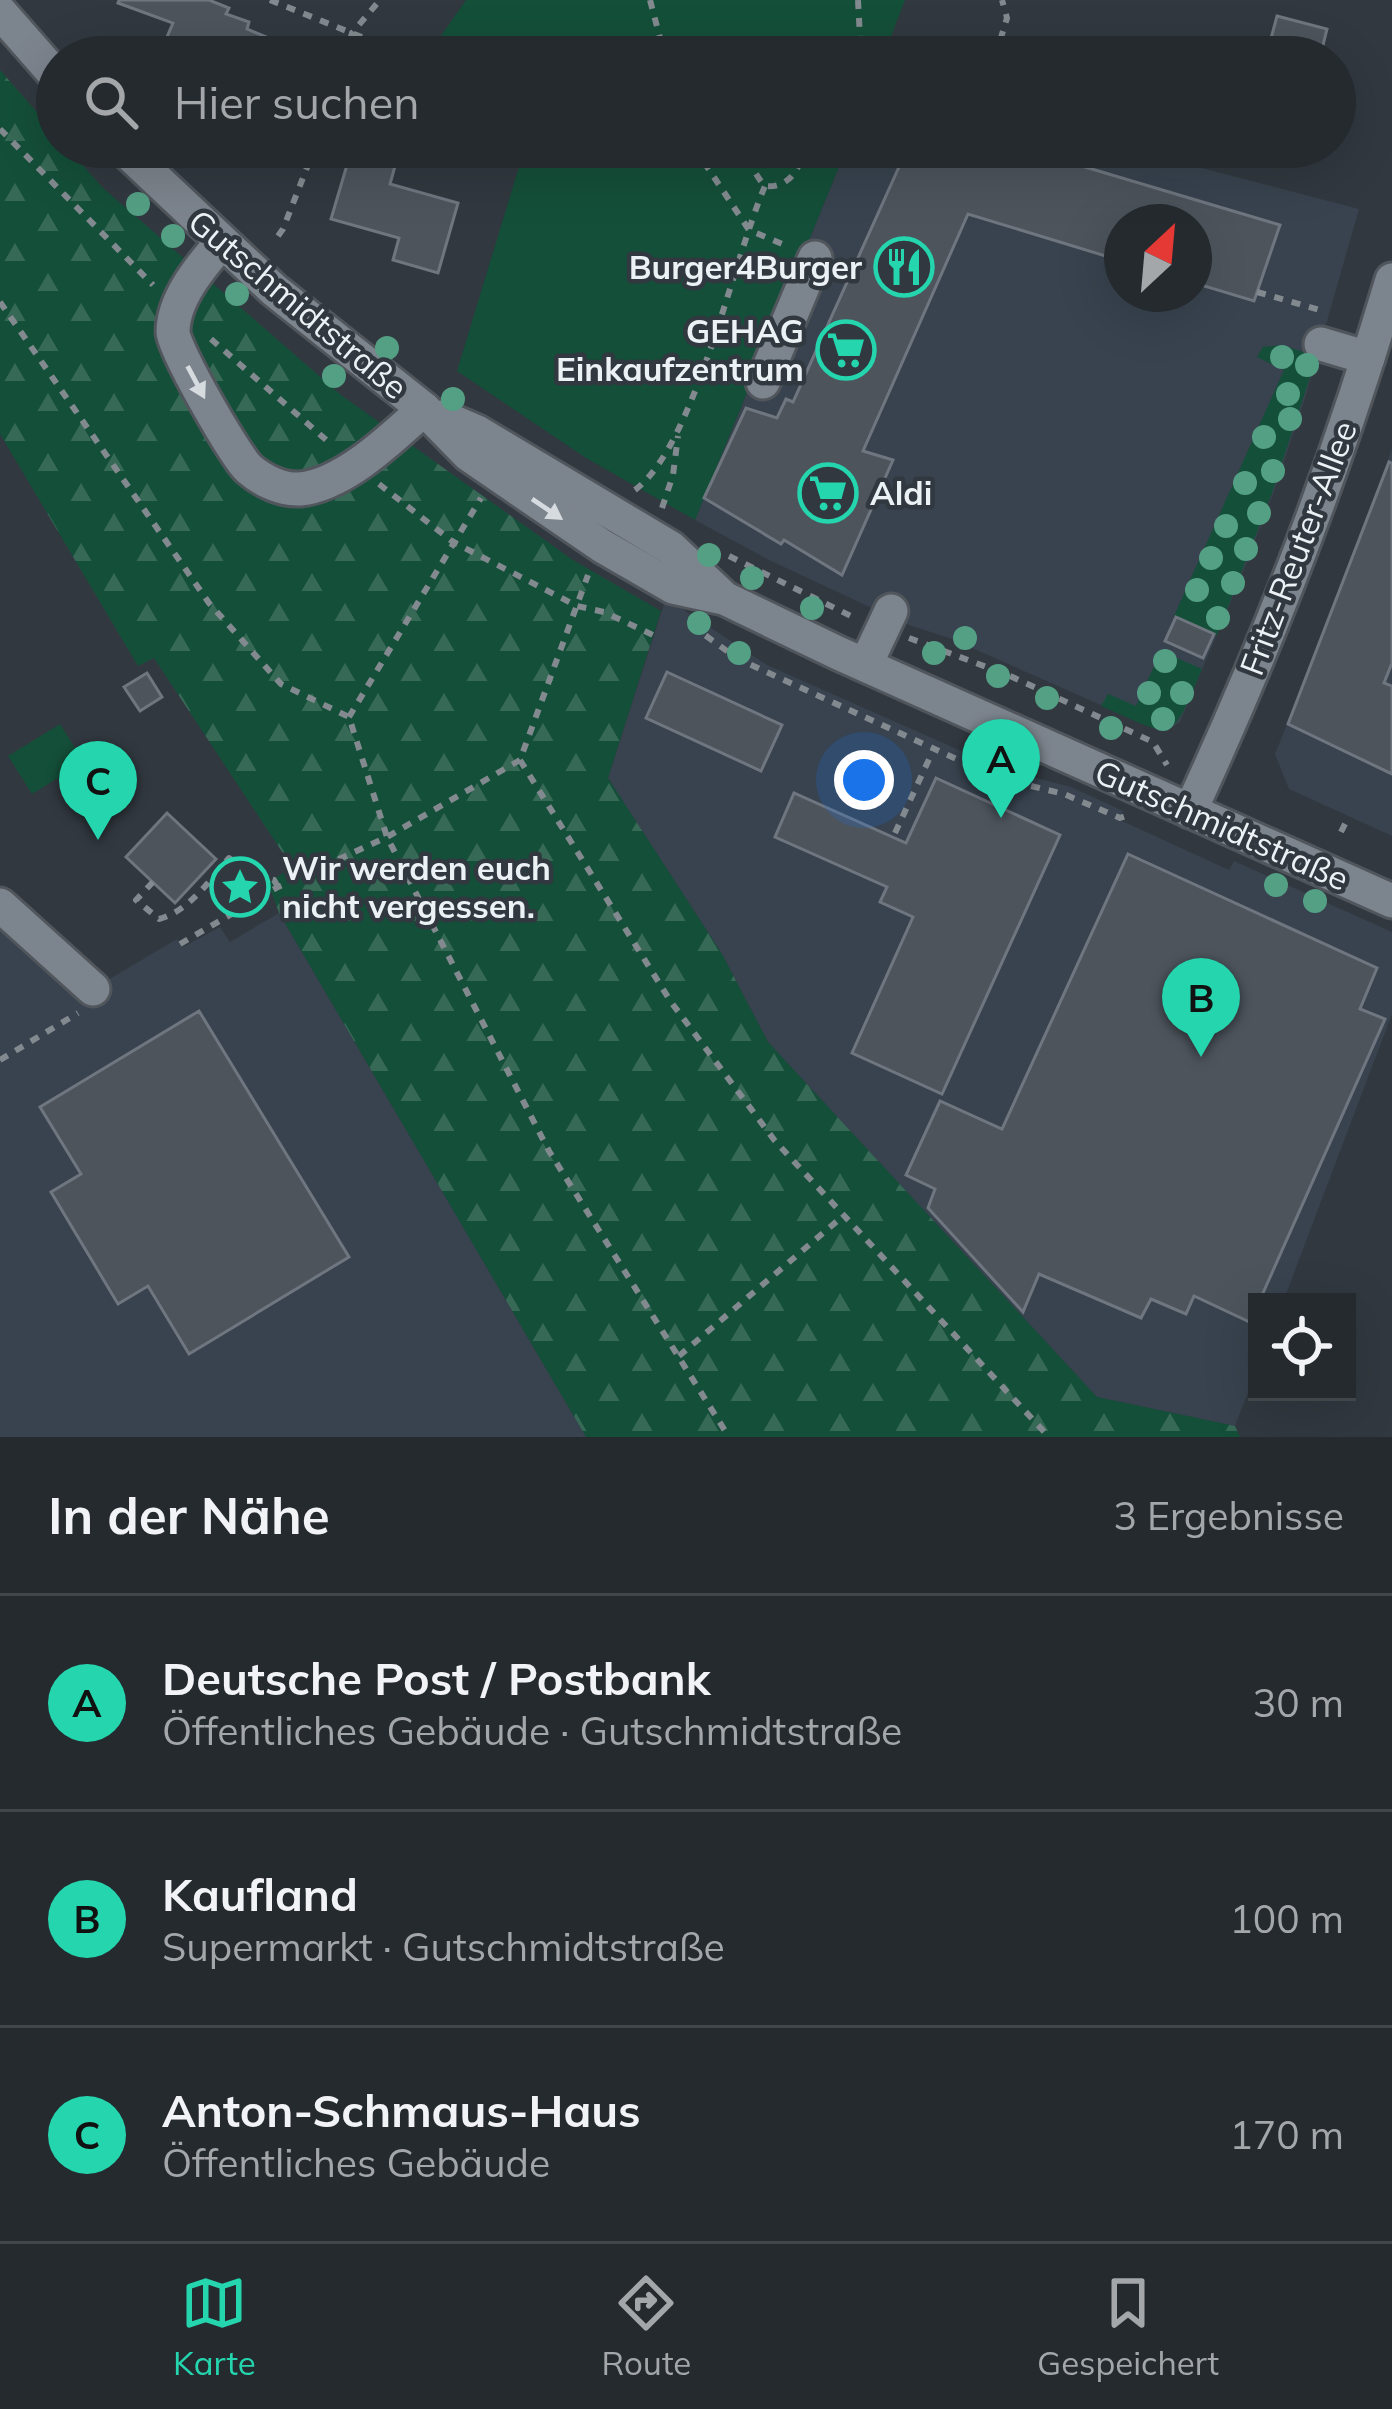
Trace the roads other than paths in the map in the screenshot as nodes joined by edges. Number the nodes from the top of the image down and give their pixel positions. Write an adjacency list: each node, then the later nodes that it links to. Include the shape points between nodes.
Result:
1 (0, 12): 2 (street)
2 (36, 53)
3 (144, 168): 4 (street, Gutschmidtstraße)
4 (221, 243): 10 (street, Gutschmidtstraße); 10 (street, one-way to 10, via 200,266 172,335 247,467 273,484 321,483 356,466)
5 (815, 258): 9 (street)
6 (1392, 280): 8 (street, Fritz-Reuter-Allee)
7 (1329, 330): 8 (street)
8 (1368, 358): 13 (street, Fritz-Reuter-Allee, via 1295,565)
9 (763, 382)
10 (424, 409): 12 (street, Gutschmidtstraße, via 470,455 673,587 724,598)
11 (886, 620): 12 (street)
12 (866, 664): 13 (street, Gutschmidtstraße)
13 (1190, 811): 14 (street, Gutschmidtstraße)
14 (1392, 901)
15 (0, 905): 16 (street)
16 (90, 998)

